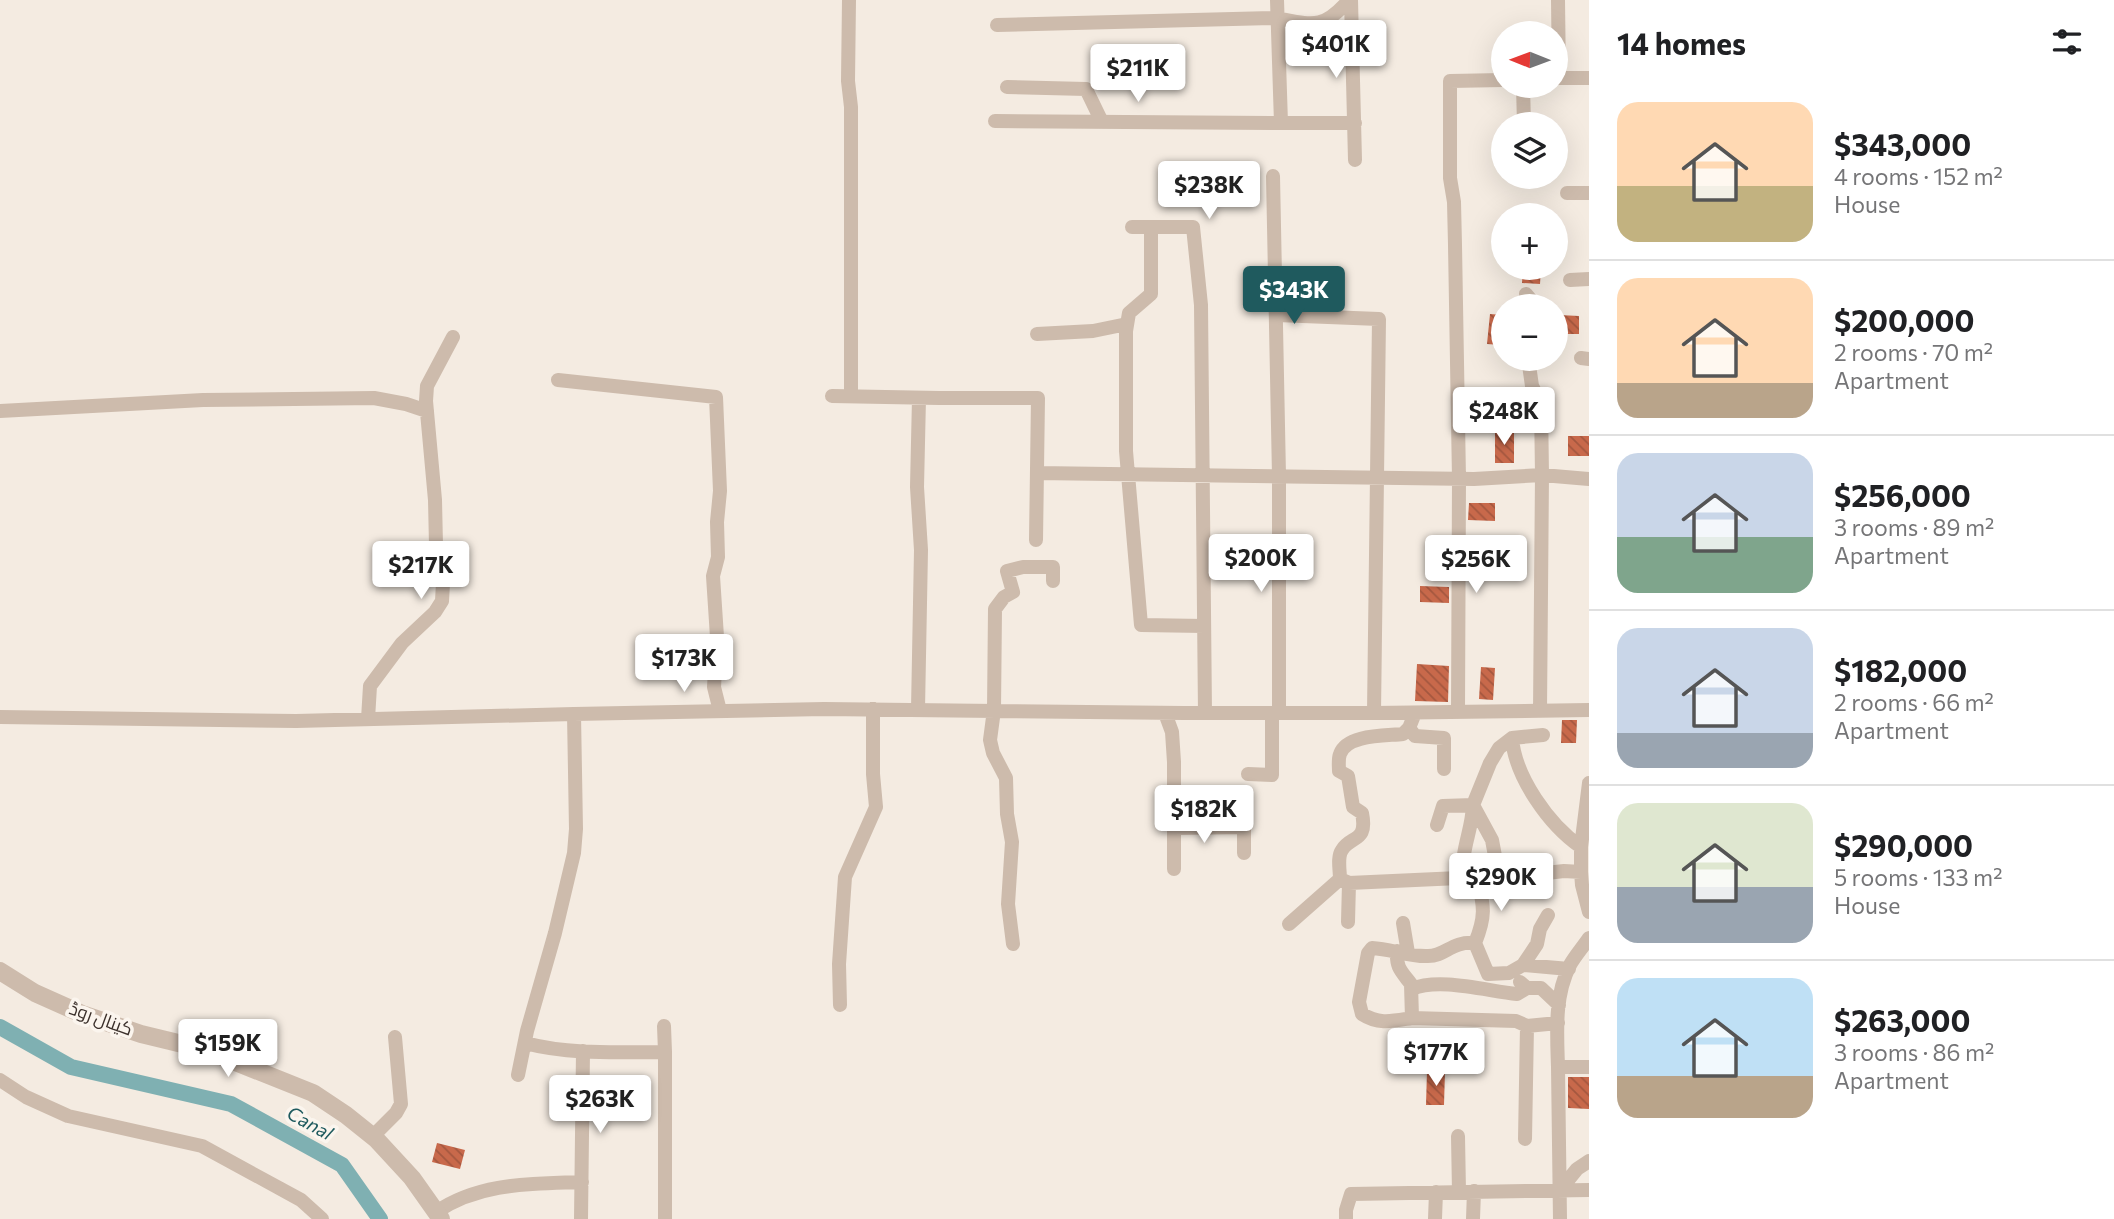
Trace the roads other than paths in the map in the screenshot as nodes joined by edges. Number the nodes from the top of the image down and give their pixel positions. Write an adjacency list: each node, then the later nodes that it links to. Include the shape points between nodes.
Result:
1 (849, 0): 31 (street)
2 (1277, 0): 5 (street)
3 (1350, 0): 5 (street, via 1321,23); 15 (street)
4 (1558, 0): 6 (street)
5 (1276, 18): 7 (street); 14 (street)
6 (1558, 21)
7 (997, 25)
8 (1568, 78): 9 (street)
9 (1589, 78)
10 (1491, 80): 41 (street, via 1450,81)
11 (1007, 87): 13 (street, via 1086,89)
12 (995, 121): 13 (street)
13 (1102, 122): 14 (street)
14 (1281, 123): 15 (street)
15 (1355, 123): 16 (street)
16 (1355, 160)
17 (1273, 177): 24 (street)
18 (1567, 193): 19 (street)
19 (1589, 193)
20 (1132, 227): 21 (street)
21 (1151, 227): 25 (street, via 1152,294 1129,313); 37 (street, via 1193,227 1201,305)
22 (1589, 279): 23 (street)
23 (1570, 280)
24 (1277, 316): 39 (street); 40 (street, via 1379,319)
25 (1127, 324): 26 (street); 36 (street)
26 (1037, 334)
27 (453, 337): 34 (street, via 427,386)
28 (1530, 371): 38 (street, via 1541,403)
29 (558, 380): 51 (street, via 716,397 720,491 713,576 714,687)
30 (832, 396): 31 (street)
31 (851, 396): 32 (street)
32 (919, 398): 35 (street, via 1038,398); 47 (street)
33 (0, 411): 34 (street, via 202,400 362,398)
34 (427, 411): 60 (street, via 442,601 370,686)
35 (1037, 473): 36 (street); 43 (street)
36 (1129, 474): 37 (street); 45 (street, via 1141,625)
37 (1203, 475): 39 (street); 45 (street)
38 (1542, 475): 41 (street); 42 (street); 49 (street)
39 (1279, 476): 40 (street); 55 (street)
40 (1376, 478): 41 (street); 56 (street)
41 (1459, 479): 52 (street)
42 (1589, 479)
43 (1037, 540)
44 (1053, 581): 48 (street, via 1053,567 1023,566 1007,571 1013,592 995,609)
45 (1204, 626): 54 (street)
46 (873, 709): 47 (street); 51 (street); 92 (street, via 876,807 845,877)
47 (918, 709): 48 (street)
48 (994, 710): 53 (street); 84 (street, via 990,740 1006,778 1011,834 1008,904)
49 (1540, 710): 50 (street); 52 (street)
50 (1589, 710)
51 (720, 711): 58 (street)
52 (1458, 712): 57 (street)
53 (1165, 713): 54 (street); 69 (street, via 1172,732)
54 (1205, 713): 55 (street)
55 (1275, 713): 56 (street); 65 (street, via 1272,775)
56 (1374, 713): 57 (street)
57 (1415, 713): 61 (street)
58 (574, 714): 60 (street); 99 (street, via 574,853)
59 (0, 717): 60 (street)
60 (368, 719)
61 (1409, 728): 64 (street, via 1415,736 1444,738); 76 (street, via 1403,734 1362,737 1340,753 1339,771 1348,776 1353,807 1363,820 1357,839 1339,853)
62 (1543, 735): 63 (street)
63 (1512, 738): 67 (street, via 1494,755); 70 (street, via 1513,754 1525,780 1552,822)
64 (1444, 769)
65 (1248, 774)
66 (1589, 783): 70 (street)
67 (1473, 805): 68 (street, via 1443,806); 74 (street, via 1462,862); 75 (street, via 1492,840)
68 (1437, 825)
69 (1174, 828): 71 (street, via 1244,827); 72 (street)
70 (1581, 847): 73 (street)
71 (1244, 853)
72 (1174, 869)
73 (1581, 872): 75 (street); 77 (street)
74 (1471, 878): 75 (street); 76 (street); 83 (street, via 1484,908)
75 (1494, 879)
76 (1344, 881): 79 (street); 80 (street)
77 (1589, 912)
78 (1548, 915): 86 (street)
79 (1348, 922)
80 (1289, 923)
81 (1403, 923): 85 (street)
82 (1589, 938): 87 (street)
83 (1475, 943): 85 (street, via 1424,957); 89 (street, via 1488,974)
84 (1013, 944)
85 (1402, 952): 91 (street, via 1396,961); 94 (street, via 1373,948 1368,953 1359,1002 1362,1014 1371,1020 1387,1023)
86 (1523, 965): 87 (street); 89 (street)
87 (1569, 969): 93 (street)
88 (0, 971): 106 (street, کینال روڈ, via 82,1014 203,1049 313,1093)
89 (1509, 973): 90 (street)
90 (1527, 988): 91 (street, via 1517,994 1441,983); 93 (street, via 1541,988)
91 (1412, 989): 94 (street)
92 (840, 1005)
93 (1559, 1005): 95 (street)
94 (1412, 1018): 97 (street, via 1516,1021)
95 (1558, 1023): 97 (street); 102 (street)
96 (664, 1026): 101 (street)
97 (1527, 1026): 108 (street)
98 (395, 1037): 106 (street, via 401,1104)
99 (525, 1043): 100 (street); 104 (street)
100 (583, 1051): 101 (street); 110 (street)
101 (665, 1052): 119 (street)
102 (1558, 1067): 103 (street); 111 (street)
103 (1589, 1067)
104 (518, 1075)
105 (0, 1080): 117 (street, via 68,1116 202,1146 301,1200)
106 (373, 1136): 116 (street, کینال روڈ)
107 (1458, 1136): 115 (street)
108 (1525, 1139)
109 (1589, 1161): 111 (street)
110 (582, 1182): 116 (street, via 491,1188 452,1200); 118 (street)
111 (1560, 1190): 112 (street); 113 (street); 123 (street)
112 (1589, 1190)
113 (1474, 1191): 115 (street); 122 (street)
114 (1436, 1192): 115 (street); 120 (street, via 1351,1194); 121 (street)
115 (1459, 1192)
116 (438, 1215)
117 (322, 1219)
118 (581, 1219)
119 (665, 1219)
120 (1346, 1219)
121 (1435, 1219)
122 (1474, 1219)
123 (1560, 1219)

